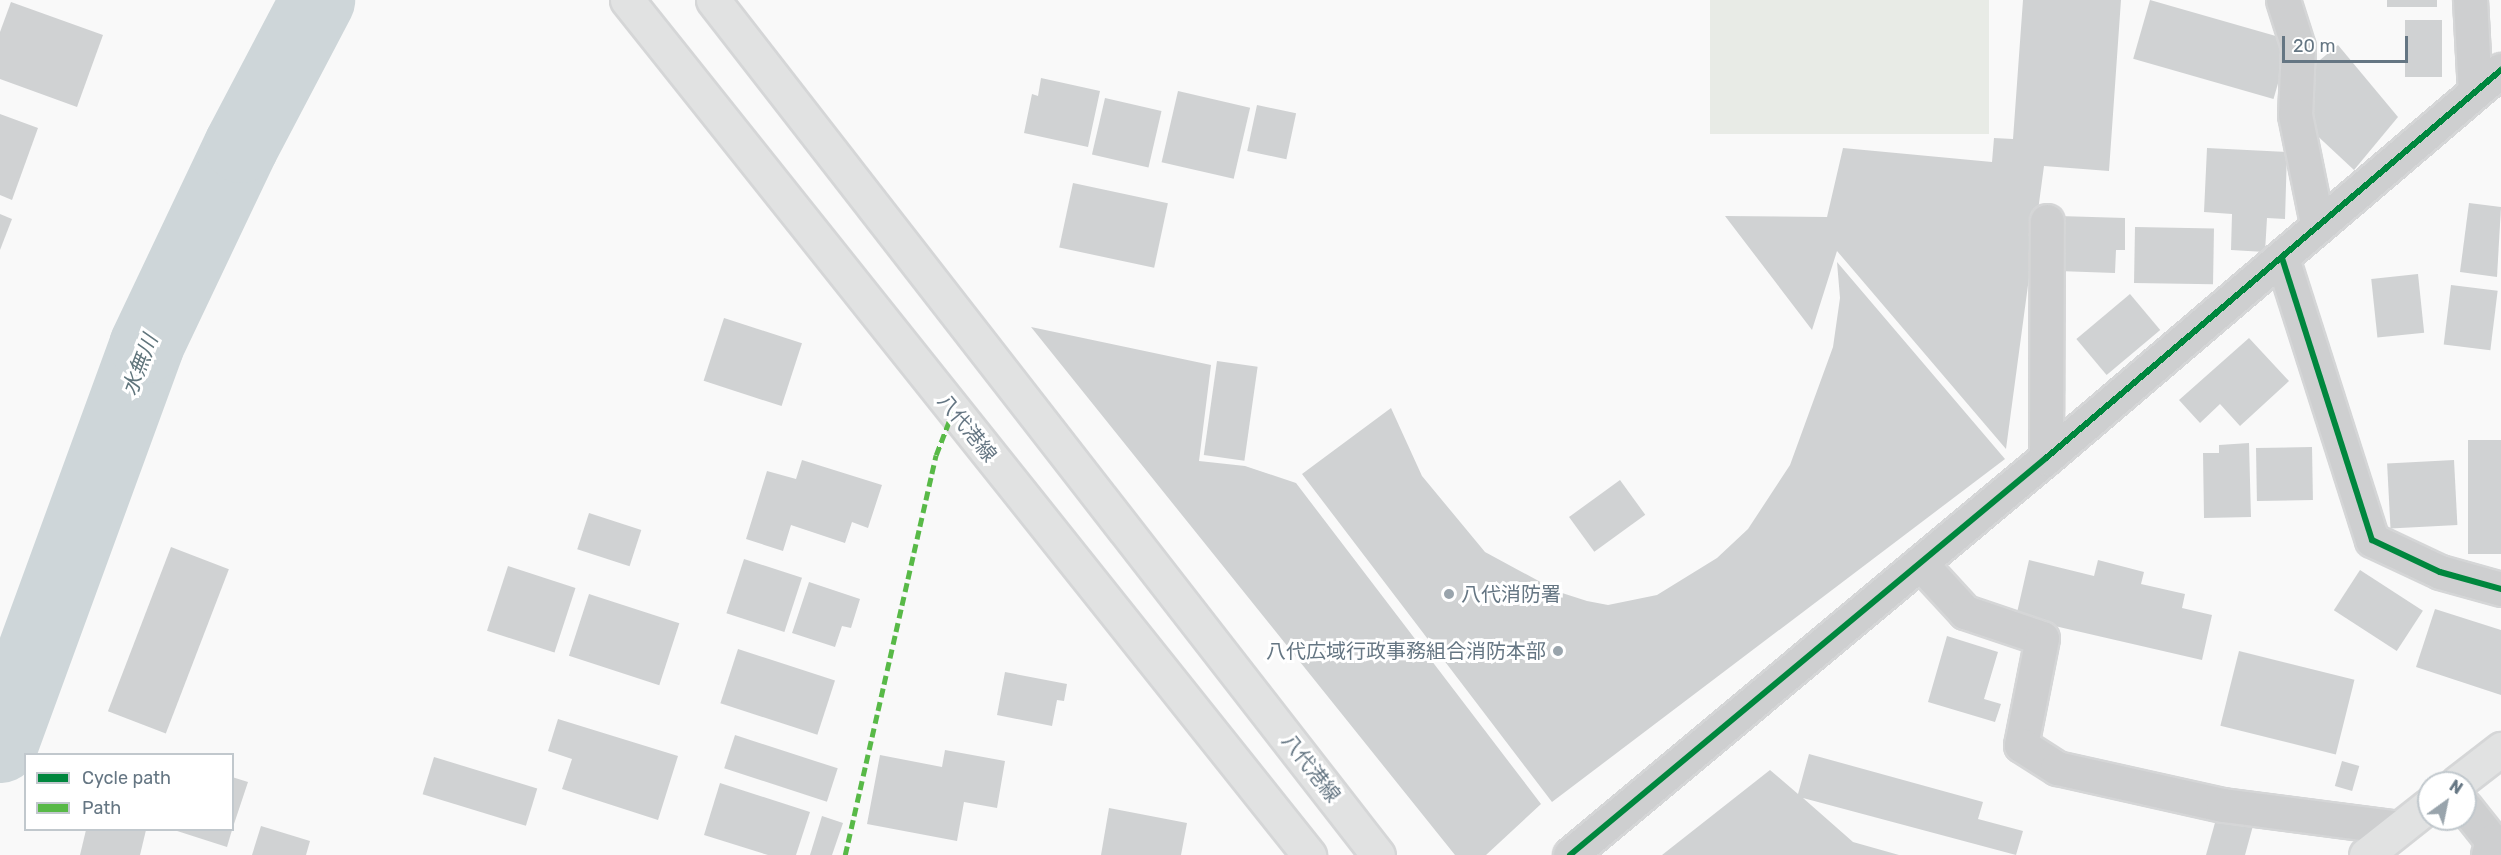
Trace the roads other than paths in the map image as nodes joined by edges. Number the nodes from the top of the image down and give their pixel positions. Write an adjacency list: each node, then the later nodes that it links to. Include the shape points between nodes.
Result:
1 (627, 0): 18 (main road, 八代港線)
2 (713, 0): 19 (main road, 八代港線)
3 (2283, 0): 8 (street, via 2298,47 2295,115)
4 (2470, 0): 6 (street)
5 (2501, 70): 6 (street)
6 (2475, 91): 8 (street)
7 (2047, 221): 10 (street)
8 (2316, 223): 9 (street)
9 (2282, 258): 10 (street); 12 (street, via 2372,540 2440,572)
10 (2046, 458): 11 (street)
11 (1920, 563): 17 (street, via 1965,612 2042,639 2021,745 2057,768 2223,805); 20 (street)
12 (2501, 589)
13 (2501, 749): 14 (main road)
14 (2473, 771)
15 (2417, 814): 17 (main road)
16 (2477, 822): 22 (street, via 2492,841)
17 (2399, 828): 21 (main road)
18 (1309, 855)
19 (1378, 855)
20 (1570, 855)
21 (2366, 855)
22 (2488, 855)

